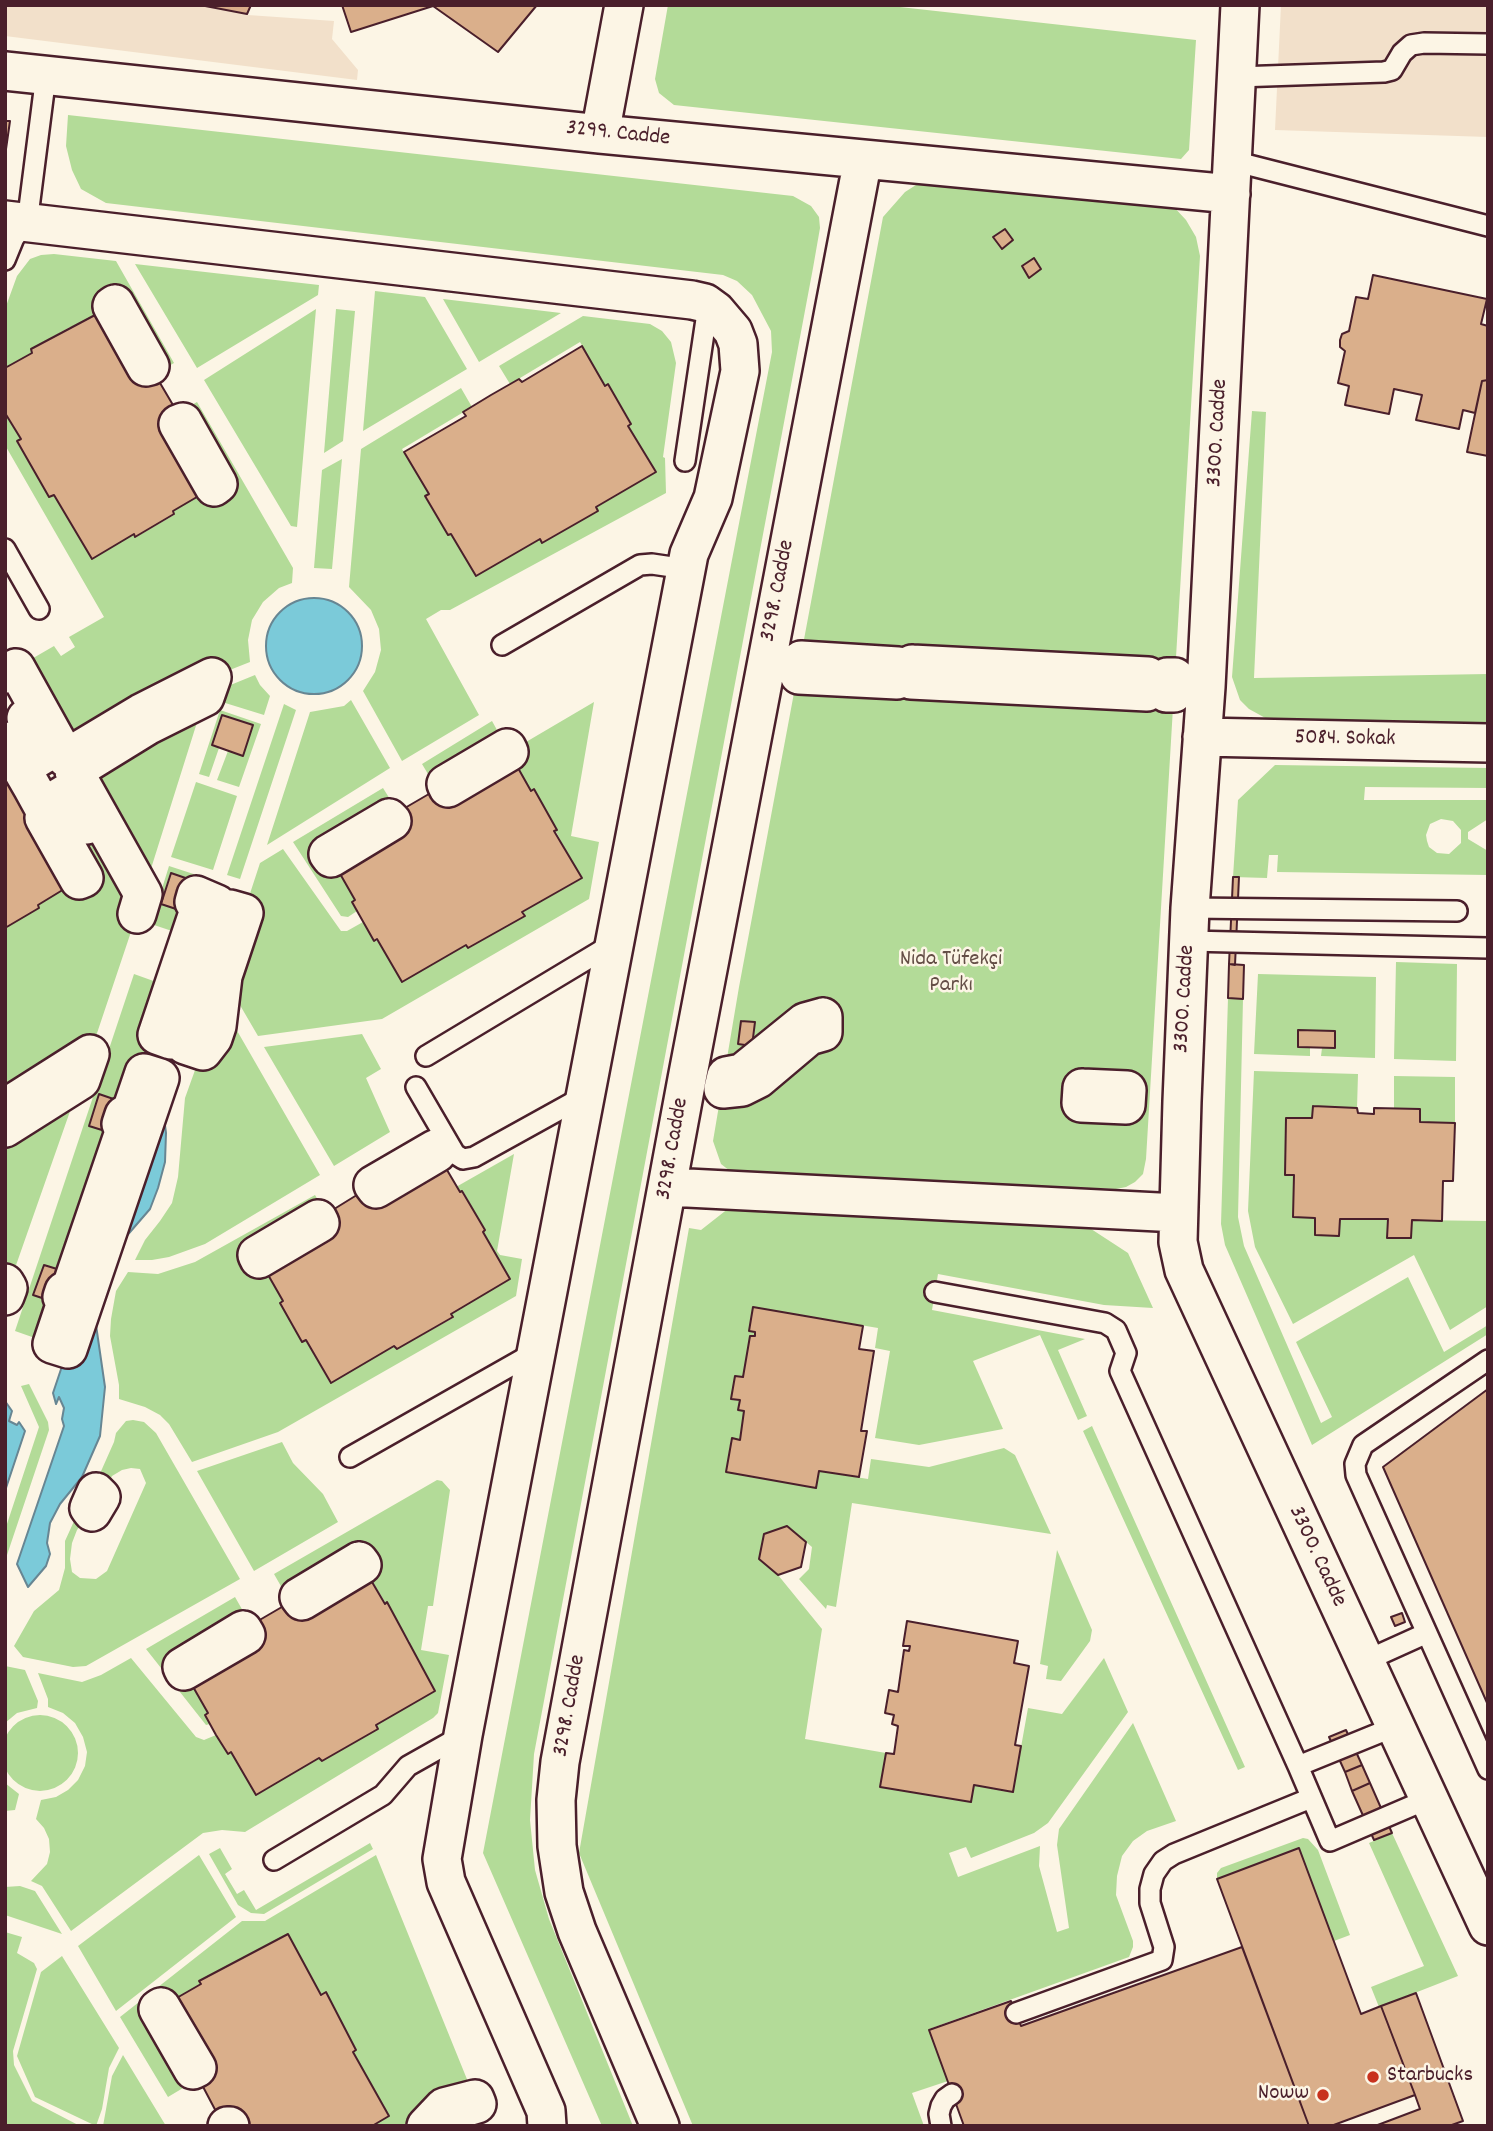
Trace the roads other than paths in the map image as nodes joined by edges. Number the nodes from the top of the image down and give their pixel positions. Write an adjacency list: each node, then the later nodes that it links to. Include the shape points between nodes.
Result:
1 (624, 5): 7 (street)
2 (1240, 5): 6 (street, 3300. Cadde)
3 (1488, 44): 6 (lane, via 1411,45 1392,70 1384,72)
4 (5, 71): 5 (street, 3299. Cadde)
5 (46, 75): 7 (street, 3299. Cadde); 10 (lane, via 31,197)
6 (1237, 77): 9 (street, 3300. Cadde)
7 (600, 134): 8 (street, 3299. Cadde)
8 (863, 159): 9 (street, 3299. Cadde); 37 (street, 3298. Cadde)
9 (1232, 177): 11 (lane); 22 (street, 3300. Cadde)
10 (15, 221): 12 (lane); 13 (street, via 679,297)
11 (1488, 226)
12 (5, 260)
13 (708, 306): 14 (lane); 16 (street, via 733,331 740,371 712,498)
14 (685, 461)
15 (5, 549): 17 (lane)
16 (686, 569): 18 (lane, via 640,565); 29 (street)
17 (39, 610)
18 (502, 645)
19 (5, 674): 20 (street, via 16,668 66,758 212,677 205,697 74,771 143,894 137,914 68,792 43,807 32,788 21,768 46,753)
20 (5, 683)
21 (1161, 685): 21 (street, via 1147,692 911,680 912,664)
22 (1202, 737): 24 (street, 5084. Sokak); 28 (street, 3300. Cadde)
23 (5, 741): 25 (street, via 15,759)
24 (1488, 743)
25 (5, 750)
26 (1262, 909): 27 (lane); 28 (lane); 30 (lane)
27 (1457, 911)
28 (1190, 925): 30 (lane); 38 (street, 3300. Cadde)
29 (615, 943): 32 (lane); 34 (street)
30 (1261, 943): 31 (lane)
31 (1488, 948)
32 (426, 1056)
33 (416, 1087): 34 (lane, via 455,1154 463,1159)
34 (586, 1095): 43 (street)
35 (5, 1108): 36 (street, via 90,1054 81,1080)
36 (5, 1128)
37 (668, 1187): 38 (street); 61 (street, 3298. Cadde, via 556,1800 564,1892 576,1931)
38 (1178, 1213): 47 (street, 3300. Cadde, via 1184,1270)
39 (5, 1283): 41 (street)
40 (935, 1292): 50 (lane, via 1105,1323 1116,1330 1126,1353 1120,1371)
41 (5, 1296)
42 (52, 1344): 42 (street, via 68,1349 160,1078 145,1073 129,1117 124,1115 122,1139 69,1293 64,1291 62,1297 67,1299)
43 (537, 1351): 45 (lane); 49 (street)
44 (1488, 1360): 46 (lane, via 1363,1445 1355,1464)
45 (350, 1457)
46 (1427, 1633): 47 (lane); 51 (lane)
47 (1365, 1661): 48 (street, 3300. Cadde)
48 (1394, 1727): 50 (lane); 53 (street, 3300. Cadde)
49 (463, 1735): 54 (lane, via 408,1766 383,1795); 60 (street, via 443,1848 446,1882 546,2111)
50 (1298, 1766): 52 (lane)
51 (1488, 1769)
52 (1311, 1798): 53 (lane, via 1330,1841); 56 (lane, via 1163,1861 1150,1889 1164,1947 1162,1960)
53 (1428, 1799): 55 (street, 3300. Cadde)
54 (274, 1860)
55 (1488, 1926)
56 (1016, 2013)
57 (952, 2094): 62 (lane, via 941,2106)
58 (426, 2126): 59 (street, via 444,2107 475,2099 477,2105 447,2113)
59 (433, 2126)
60 (547, 2126)
61 (660, 2126)
62 (941, 2126)

